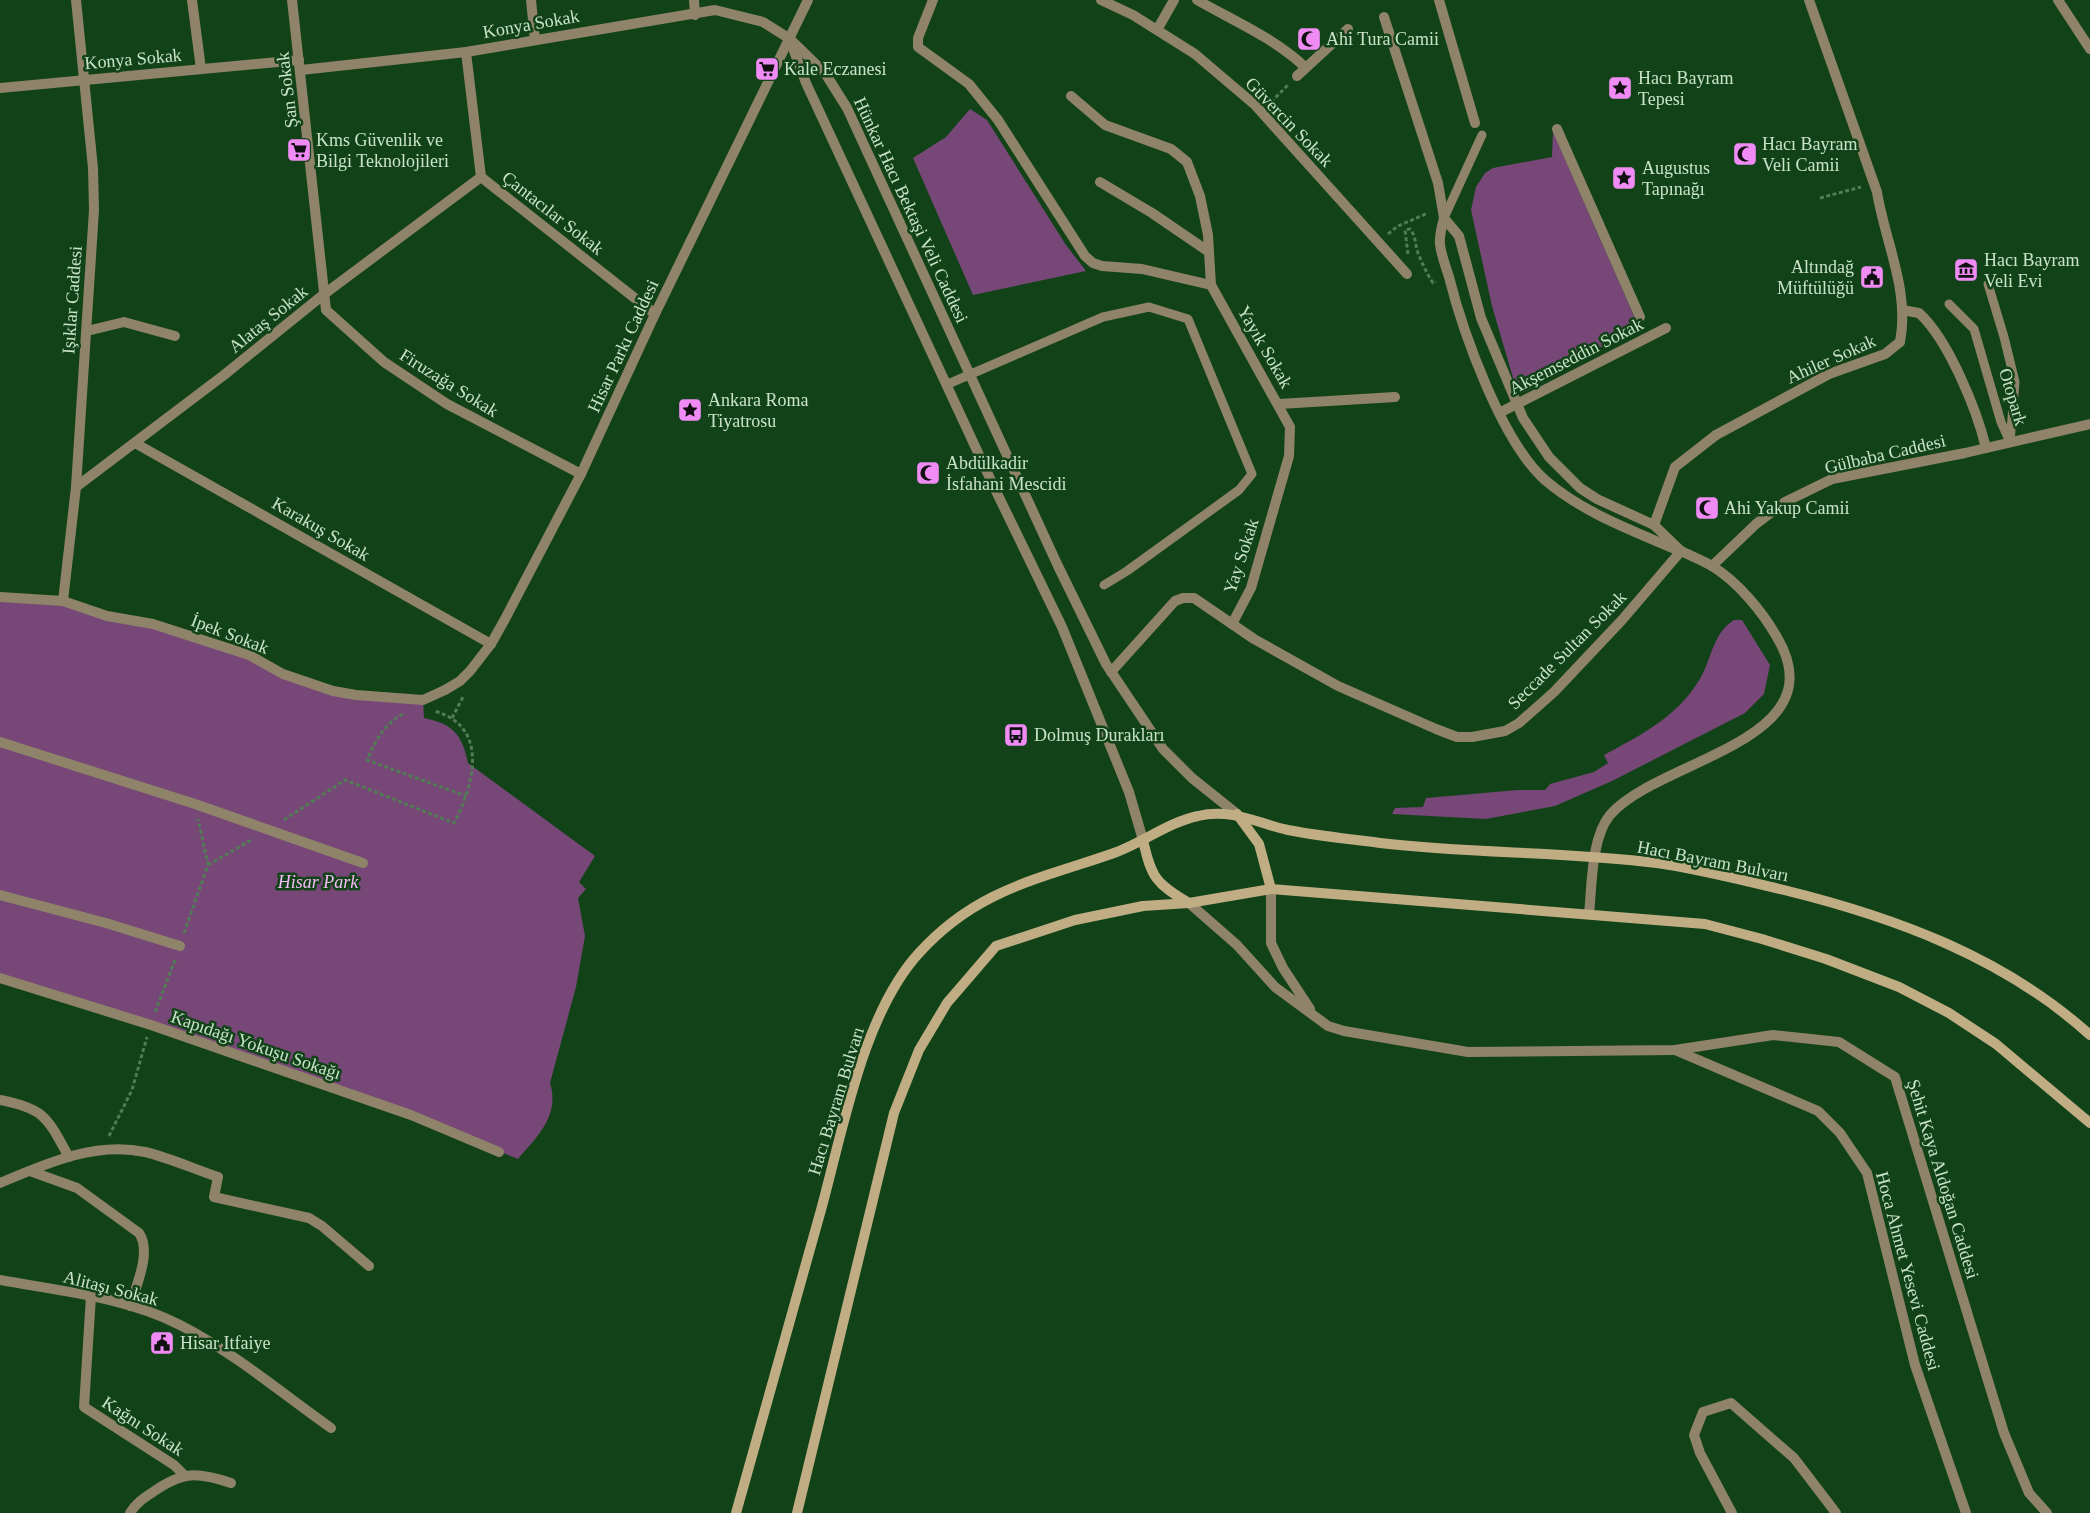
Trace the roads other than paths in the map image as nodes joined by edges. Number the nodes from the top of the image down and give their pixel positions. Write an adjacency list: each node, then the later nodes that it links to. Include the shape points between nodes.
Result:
1 (76, 0): 26 (street, Işıklar Caddesi)
2 (192, 0): 24 (street)
3 (292, 0): 22 (street, Şan Sokak)
4 (531, 0): 19 (street)
5 (694, 0): 14 (street)
6 (808, 0): 18 (street, Hisar Parkı Caddesi)
7 (933, 0): 38 (street, via 918,38 918,47 969,84 998,120 1085,256 1102,266 1142,269)
8 (1101, 0): 17 (street, Güvercin Sokak)
9 (1174, 0): 17 (street)
10 (1197, 0): 23 (street, via 1268,39)
11 (1439, 0): 29 (street)
12 (1809, 0): 41 (street, Ahiler Sokak, via 1874,184 1899,276)
13 (2058, 0): 20 (street)
14 (695, 15): 18 (street, Konya Sokak, via 715,10 733,13 763,22); 19 (street, Konya Sokak)
15 (1384, 17): 34 (street, via 1438,183)
16 (1348, 29): 23 (street)
17 (1156, 30): 36 (street, Güvercin Sokak, via 1194,54 1262,112)
18 (790, 39): 42 (street, Hisar Parkı Caddesi); 47 (street, Hünkar Hacı Bektaşi Veli Caddesi, via 825,73 847,108); 48 (street, via 806,83)
19 (535, 40): 21 (street, Konya Sokak)
20 (2090, 49)
21 (466, 52): 22 (street, Konya Sokak); 32 (street, Çantacılar Sokak)
22 (300, 65): 24 (street, Konya Sokak); 39 (street, Şan Sokak)
23 (1306, 67): 25 (street)
24 (201, 69): 26 (street, Konya Sokak)
25 (1297, 76)
26 (84, 80): 27 (street, Konya Sokak); 45 (street, Işıklar Caddesi, via 94,210)
27 (0, 88)
28 (1071, 96): 35 (street, via 1105,125 1172,149 1187,162 1200,196)
29 (1475, 123)
30 (1557, 129): 43 (street)
31 (1482, 135): 34 (lane)
32 (482, 177): 39 (street, Alataş Sokak); 42 (street, Çantacılar Sokak)
33 (1100, 182): 35 (street)
34 (1444, 218): 51 (street, via 1459,236 1481,318); 52 (street, via 1440,243 1449,278 1477,360)
35 (1209, 252): 38 (street)
36 (1407, 274)
37 (1988, 284): 55 (lane, Otopark, via 2014,382)
38 (1211, 285): 50 (street, Yayık Sokak)
39 (323, 295): 56 (street, Alataş Sokak); 58 (street, Firuzağa Sokak, via 326,310 331,316 384,362 448,404)
40 (1949, 304): 55 (lane, Otopark, via 1974,329 2001,422)
41 (1902, 310): 57 (street, via 1920,313 1937,335 1971,399); 60 (street, Ahiler Sokak, via 1900,342 1894,348 1829,374 1716,435 1675,466)
42 (655, 314): 58 (street, Hisar Parkı Caddesi)
43 (1640, 317)
44 (1666, 328): 51 (street, Akşemseddin Sokak)
45 (87, 330): 46 (street, via 124,322); 59 (street, Işıklar Caddesi)
46 (175, 336)
47 (971, 376): 48 (lane); 63 (lane, via 1103,318 1149,306 1188,319 1252,474 1239,490); 68 (street, Hünkar Hacı Bektaşi Veli Caddesi, via 1058,566)
48 (948, 384): 72 (street, via 1062,627 1129,792)
49 (1394, 398): 50 (street)
50 (1279, 404): 54 (street, Yayık Sokak)
51 (1516, 405): 52 (street, Akşemseddin Sokak); 60 (street, via 1543,449 1580,488)
52 (1501, 412): 61 (street, via 1510,434 1545,480 1596,514)
53 (2090, 424): 55 (street, Gülbaba Caddesi)
54 (1290, 427): 66 (street, Yay Sokak, via 1289,456 1250,588)
55 (2010, 442): 57 (street, Gülbaba Caddesi)
56 (135, 443): 59 (street, Alataş Sokak); 67 (street, Karakuş Sokak)
57 (1986, 448): 62 (street, Gülbaba Caddesi, via 1832,479 1785,502 1756,524)
58 (581, 474): 67 (street, Hisar Parkı Caddesi)
59 (76, 487): 65 (street, Işıklar Caddesi)
60 (1654, 525): 61 (street)
61 (1681, 551): 62 (street); 66 (street, Seccade Sultan Sokak, via 1554,692 1519,723 1505,731 1480,737 1457,737 1374,702 1281,654)
62 (1712, 566): 73 (street, via 1744,594 1774,632 1785,650 1791,686 1772,719 1619,806 1599,833)
63 (1104, 585)
64 (0, 598): 65 (street, İpek Sokak)
65 (63, 601): 69 (street, İpek Sokak, via 107,616 153,624 210,641 249,655 283,674 333,691 422,700)
66 (1232, 624): 68 (street, via 1194,598 1184,598 1166,611)
67 (491, 644): 69 (street, Hisar Parkı Caddesi, via 470,671)
68 (1111, 672): 71 (street, Hünkar Hacı Bektaşi Veli Caddesi, via 1163,749 1192,778)
69 (445, 690)
70 (0, 742): 74 (street, via 195,804)
71 (1237, 814): 72 (main road, Hacı Bayram Bulvarı, via 1199,815); 73 (main road, Hacı Bayram Bulvarı, via 1285,829 1386,844); 75 (main road, via 1260,844)
72 (1143, 840): 77 (main road, via 1148,863 1158,883); 98 (main road, Hacı Bayram Bulvarı, via 1031,879 986,900 947,924 915,957 886,1000 858,1074)
73 (1595, 859): 78 (street); 82 (main road, Hacı Bayram Bulvarı, via 1655,863 1843,905 1908,928 2002,970 2071,1017)
74 (364, 863)
75 (1271, 889): 77 (main road); 78 (main road); 81 (street, via 1271,943)
76 (0, 895): 79 (street)
77 (1189, 903): 81 (street, Şehit Kaya Aldoğan Caddesi, via 1236,944 1275,987); 99 (main road, via 1143,906 1075,920 996,946 947,1003 919,1050 894,1113)
78 (1589, 914): 85 (main road, via 1705,924 1826,959 1899,987 1949,1013 1996,1044)
79 (180, 946)
80 (0, 978): 86 (street, Kapıdağı Yokuşu Sokağı, via 151,1025 411,1115)
81 (1313, 1014): 83 (street, Şehit Kaya Aldoğan Caddesi, via 1328,1026 1344,1032 1468,1052)
82 (2090, 1034)
83 (1675, 1050): 102 (street, Hoca Ahmet Yesevi Caddesi, via 1818,1112 1840,1133 1867,1174 1915,1365); 103 (street, Şehit Kaya Aldoğan Caddesi, via 1773,1035 1839,1042 1895,1077 2004,1433 2029,1493)
84 (0, 1100): 87 (street, via 24,1105 43,1116)
85 (2090, 1122)
86 (499, 1152)
87 (69, 1158): 88 (street); 90 (street, via 100,1150 144,1152 218,1178 214,1197 309,1218)
88 (30, 1171): 89 (street); 93 (street, via 77,1188 139,1233 143,1239 144,1254)
89 (0, 1183)
90 (369, 1266)
91 (0, 1280): 92 (street, Alitaşı Sokak)
92 (91, 1296): 93 (street, Alitaşı Sokak); 95 (street, Kağnı Sokak, via 84,1407 174,1465)
93 (130, 1306): 94 (street, Alitaşı Sokak, via 180,1325 212,1343)
94 (331, 1428)
95 (184, 1475): 96 (street, Kağnı Sokak, via 198,1474); 97 (street, via 141,1500)
96 (231, 1483)
97 (130, 1513)
98 (736, 1513)
99 (797, 1513)
100 (1732, 1513): 101 (street, via 1694,1435 1702,1412 1731,1403 1794,1458)
101 (1836, 1513)
102 (1966, 1513)
103 (2046, 1513)

